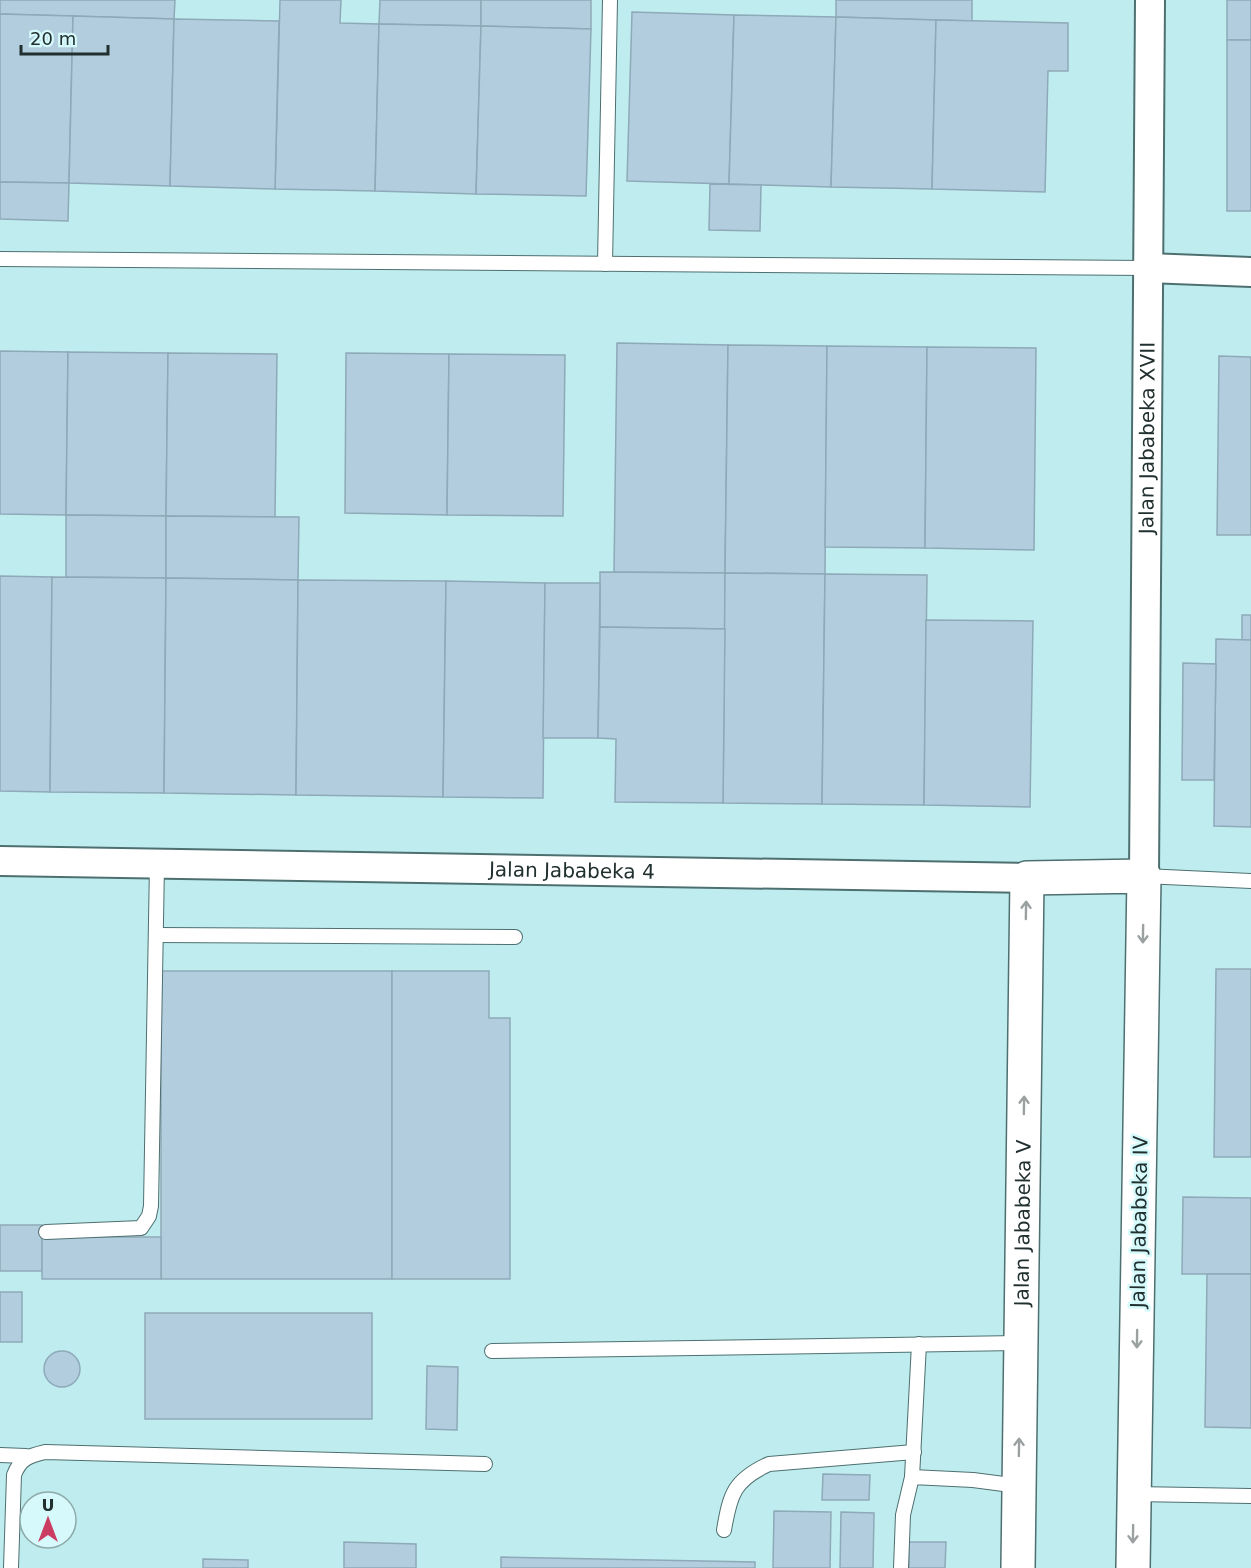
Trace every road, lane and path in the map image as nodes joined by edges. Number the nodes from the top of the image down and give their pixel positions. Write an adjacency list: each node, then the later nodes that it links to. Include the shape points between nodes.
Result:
1 (610, 0): 4 (lane)
2 (1150, 0): 5 (street, Jalan Jababeka XVII)
3 (0, 259): 4 (lane)
4 (605, 264): 5 (lane)
5 (1148, 268): 6 (street); 9 (street, Jalan Jababeka XVII)
6 (1251, 272)
7 (0, 861): 8 (street, Jalan Jababeka 4)
8 (157, 864): 10 (street, Jalan Jababeka 4); 12 (lane)
9 (1144, 876): 10 (street, Jalan Jababeka 4); 11 (lane); 24 (street, Jalan Jababeka IV, one-way to 24)
10 (1027, 878): 15 (street, Jalan Jababeka V, one-way to 10)
11 (1251, 881)
12 (156, 935): 13 (lane); 14 (lane, via 149,1216 141,1228)
13 (515, 937)
14 (46, 1232)
15 (1021, 1343): 16 (lane); 23 (street, Jalan Jababeka V, one-way to 15)
16 (919, 1344): 17 (lane); 18 (lane)
17 (492, 1351)
18 (914, 1452): 22 (lane); 26 (lane, via 769,1464 736,1485)
19 (0, 1455): 20 (lane)
20 (26, 1456): 21 (lane, via 45,1452); 27 (lane, via 14,1475)
21 (485, 1464)
22 (912, 1477): 23 (lane); 28 (lane, via 903,1515)
23 (1019, 1486): 29 (street, Jalan Jababeka V)
24 (1134, 1494): 25 (lane); 30 (street, Jalan Jababeka IV, one-way to 30)
25 (1251, 1496)
26 (723, 1530)
27 (11, 1568)
28 (901, 1568)
29 (1018, 1568)
30 (1133, 1568)

